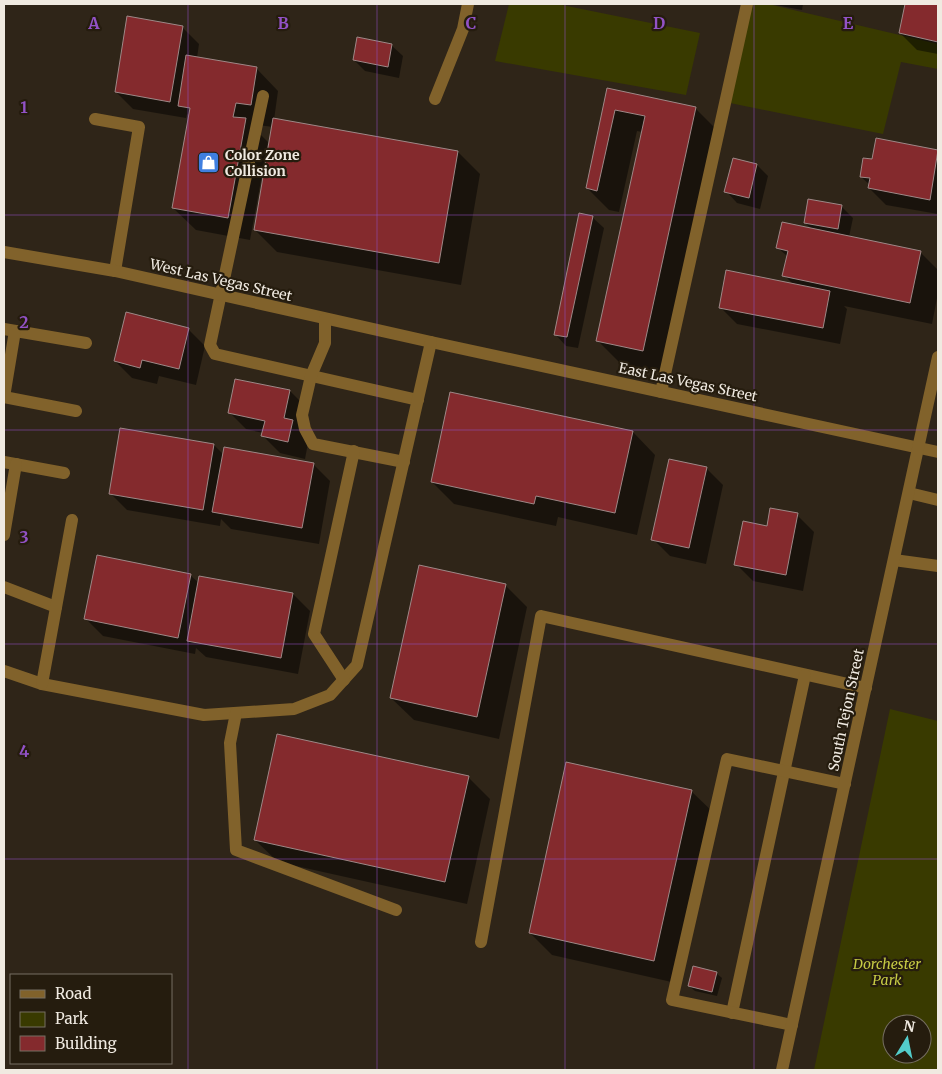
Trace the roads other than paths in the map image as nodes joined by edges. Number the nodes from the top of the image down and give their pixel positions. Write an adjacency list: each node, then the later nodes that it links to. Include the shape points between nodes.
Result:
1 (468, 4): 4 (street, via 463,29)
2 (748, 4): 15 (street)
3 (263, 96): 8 (street)
4 (435, 99)
5 (95, 119): 7 (street, via 139,127)
6 (4, 252): 7 (street, West Las Vegas Street)
7 (115, 271): 8 (street, West Las Vegas Street)
8 (221, 295): 9 (street, West Las Vegas Street); 14 (street, via 210,345 215,354)
9 (325, 318): 11 (street, West Las Vegas Street); 14 (street, via 325,343)
10 (10, 330): 12 (street); 17 (street, via 4,397)
11 (431, 342): 15 (street, East Las Vegas Street); 16 (street)
12 (86, 343)
13 (938, 357): 18 (street, South Tejon Street)
14 (311, 376): 16 (street); 19 (street, via 302,414 313,444)
15 (661, 392): 18 (street, East Las Vegas Street)
16 (418, 400): 21 (street)
17 (76, 411)
18 (919, 447): 20 (street, East Las Vegas Street); 24 (street, South Tejon Street)
19 (354, 451): 21 (street); 34 (street, via 314,634)
20 (938, 452)
21 (404, 462): 34 (street, via 357,665)
22 (10, 463): 23 (street); 27 (street)
23 (64, 473)
24 (909, 494): 25 (street); 28 (street, South Tejon Street)
25 (938, 500)
26 (72, 520): 31 (street)
27 (4, 535)
28 (894, 560): 29 (street); 36 (street, South Tejon Street)
29 (938, 566)
30 (4, 587): 31 (street)
31 (56, 607): 35 (street)
32 (4, 671): 35 (street)
33 (805, 675): 36 (street); 38 (street); 41 (street, via 541,616)
34 (344, 680): 37 (street, via 330,695 294,710)
35 (42, 684): 37 (street, via 204,715)
36 (866, 688): 39 (street, South Tejon Street)
37 (236, 713): 40 (street, via 230,743 236,850)
38 (785, 771): 39 (street); 42 (street); 42 (street, via 727,759 672,1000)
39 (845, 784): 43 (street, South Tejon Street)
40 (396, 910)
41 (481, 942)
42 (732, 1013): 43 (street)
43 (792, 1025): 44 (street, South Tejon Street)
44 (782, 1070)

